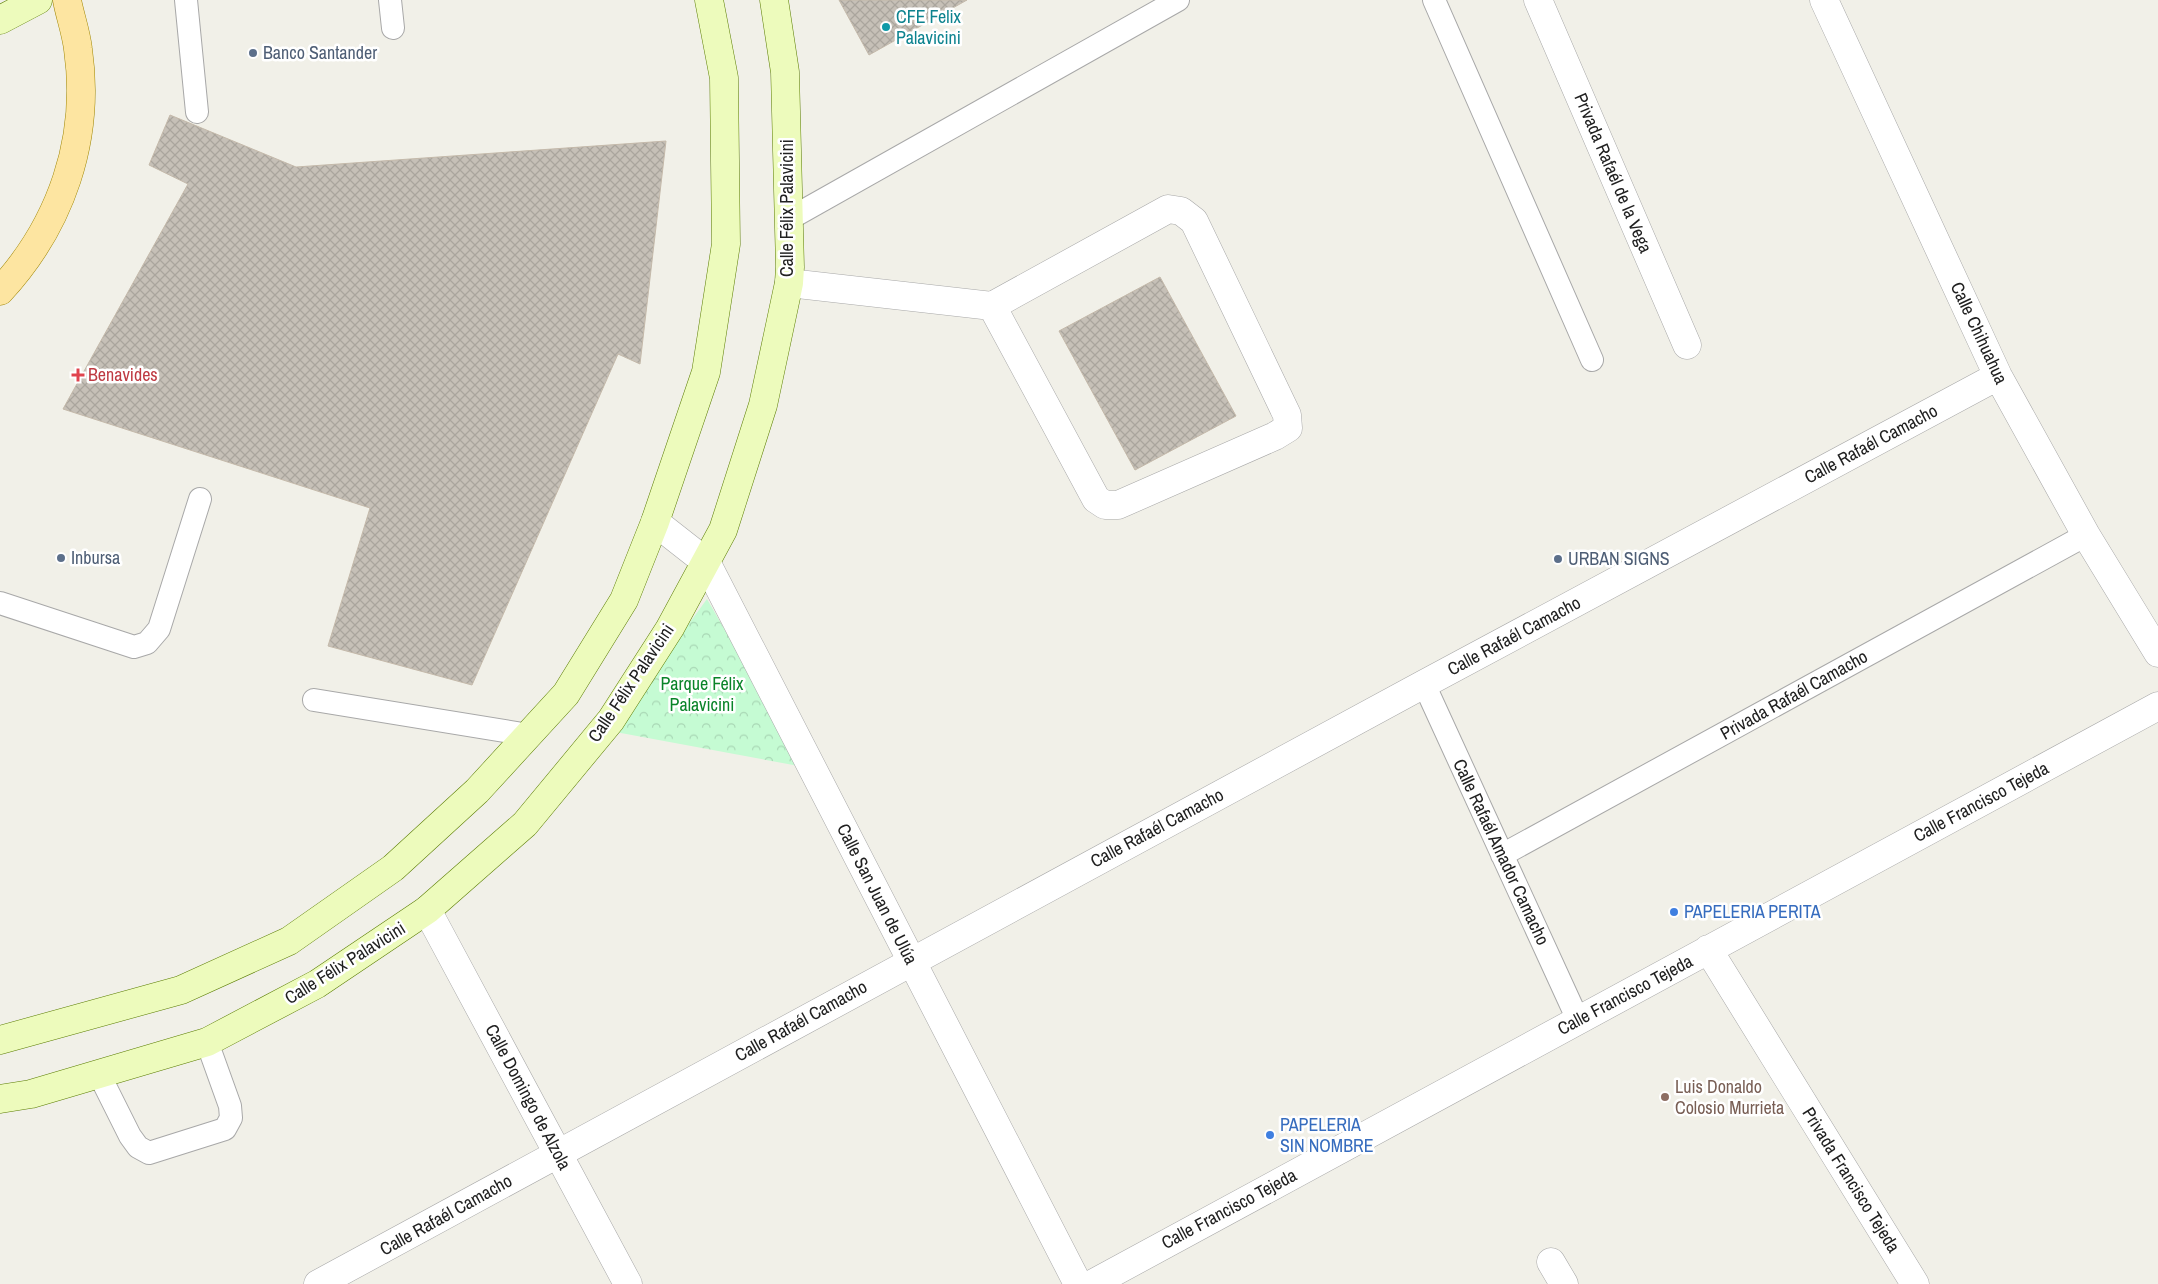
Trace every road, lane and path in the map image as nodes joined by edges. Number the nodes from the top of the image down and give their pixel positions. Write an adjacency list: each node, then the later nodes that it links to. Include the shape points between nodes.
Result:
1 (38, 0): 11 (street)
2 (67, 0): 16 (main road, via 78,48 81,87 80,126 72,165 60,202 42,237 21,269)
3 (186, 0): 13 (lane)
4 (390, 0): 12 (lane)
5 (709, 0): 22 (street, via 724,78 726,244 706,372)
6 (775, 0): 14 (street, Calle Félix Palavicini, via 786,72)
7 (1178, 0): 14 (lane)
8 (1434, 0): 19 (lane)
9 (1538, 0): 18 (street, Privada Rafaél de la Vega)
10 (1824, 0): 20 (street, Calle Chihuahua)
11 (0, 20)
12 (393, 28)
13 (196, 112)
14 (789, 219): 15 (street, Calle Félix Palavicini)
15 (789, 283): 17 (street); 24 (street, Calle Félix Palavicini, via 763,405 723,530)
16 (0, 291)
17 (992, 306): 17 (street, via 1168,209 1181,211 1194,221 1287,415 1288,428 1118,505 1105,506 1096,499)
18 (1688, 345)
19 (1592, 360)
20 (1998, 376): 23 (street, Calle Chihuahua); 27 (street, Calle Rafaél Camacho)
21 (200, 499): 25 (lane, via 159,629 147,643 134,647)
22 (655, 522): 24 (street, Calle San Juan de Ulúa); 30 (street, via 624,600 566,694)
23 (2086, 535): 26 (street, Calle Chihuahua); 31 (lane, Privada Rafaél Camacho)
24 (706, 562): 32 (street, Calle Félix Palavicini, via 670,628 611,720 525,824); 34 (street, Calle San Juan de Ulúa)
25 (0, 603)
26 (2158, 652)
27 (1424, 684): 31 (lane, Calle Rafaél Amador Camacho); 34 (street, Calle Rafaél Camacho)
28 (314, 700): 30 (lane)
29 (2158, 706): 33 (street, Calle Francisco Tejeda)
30 (529, 735): 36 (street, via 477,791 393,868 289,941 180,990)
31 (1502, 855): 35 (lane, Calle Rafaél Amador Camacho)
32 (427, 910): 37 (street, Calle Félix Palavicini, via 317,984); 40 (street, Calle Domingo de Alzola)
33 (1708, 950): 35 (street, Calle Francisco Tejeda); 45 (street, Privada Francisco Tejeda)
34 (912, 962): 40 (street, Calle Rafaél Camacho); 43 (street, Calle San Juan de Ulúa)
35 (1578, 1020): 44 (street, Calle Francisco Tejeda)
36 (0, 1040)
37 (207, 1042): 38 (street, Calle Félix Palavicini); 38 (lane, via 230,1106 231,1118 225,1128 149,1153 138,1147 130,1136)
38 (99, 1074): 39 (street, Calle Félix Palavicini, via 31,1094)
39 (0, 1099)
40 (558, 1154): 41 (street, Calle Rafaél Camacho); 42 (street, Calle Domingo de Alzola)
41 (318, 1284)
42 (628, 1284)
43 (1078, 1284)
44 (1092, 1284)
45 (1915, 1284)

